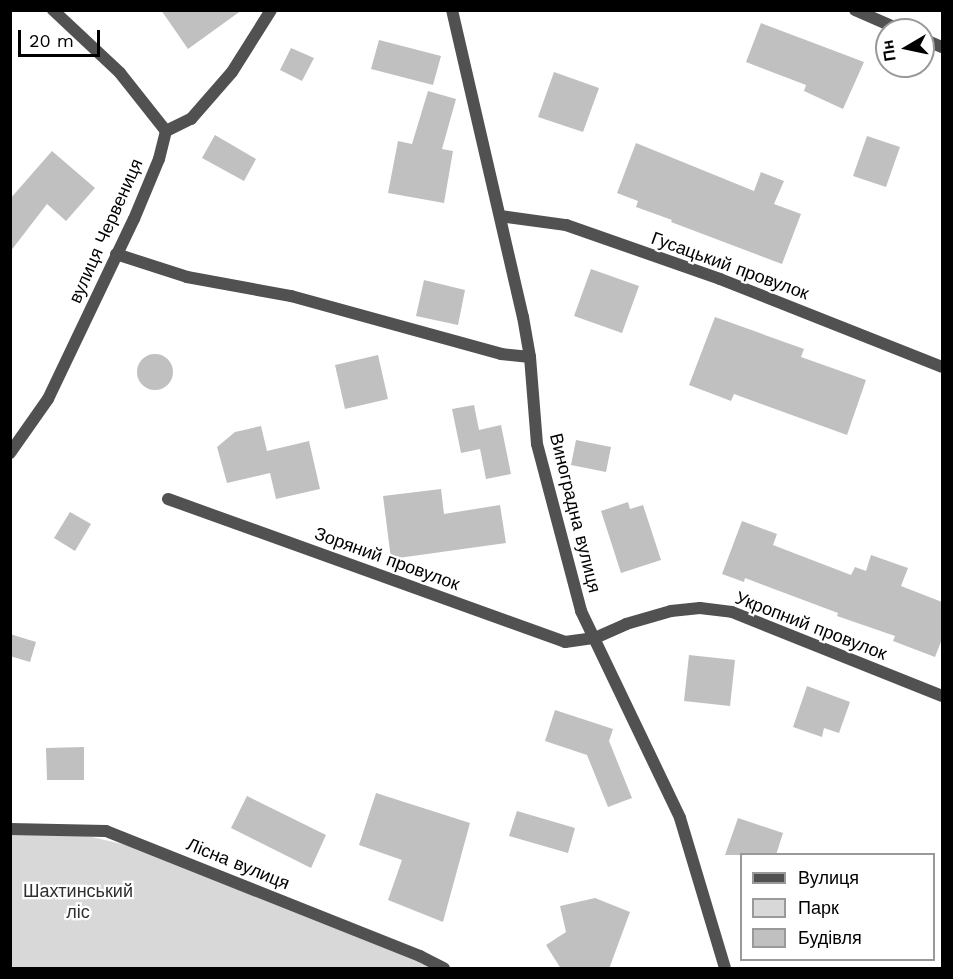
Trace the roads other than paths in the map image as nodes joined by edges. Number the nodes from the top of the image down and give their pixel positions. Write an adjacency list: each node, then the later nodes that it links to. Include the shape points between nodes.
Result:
1 (53, 10): 6 (street, via 120,73)
2 (271, 10): 6 (street, via 225,80 191,119)
3 (452, 10): 7 (street, Виноградна вулиця)
4 (855, 10): 5 (street)
5 (875, 19)
6 (166, 131): 8 (street, вулиця Червениця, via 159,159)
7 (500, 216): 9 (street, Виноградна вулиця); 10 (street, Гусацький провулок, via 566,225 720,279)
8 (116, 254): 9 (street, via 187,277 291,296 501,354); 11 (street, вулиця Червениця, via 48,399)
9 (530, 357): 13 (street, Виноградна вулиця, via 537,444 581,611)
10 (942, 367)
11 (10, 453)
12 (168, 500): 13 (street, Зоряний провулок, via 565,642)
13 (595, 638): 14 (street, Укропний провулок, via 671,611 700,608 732,612); 17 (street, Виноградна вулиця, via 680,818)
14 (942, 696)
15 (10, 828): 16 (street, Лісна вулиця, via 106,831)
16 (444, 969)
17 (725, 969)

